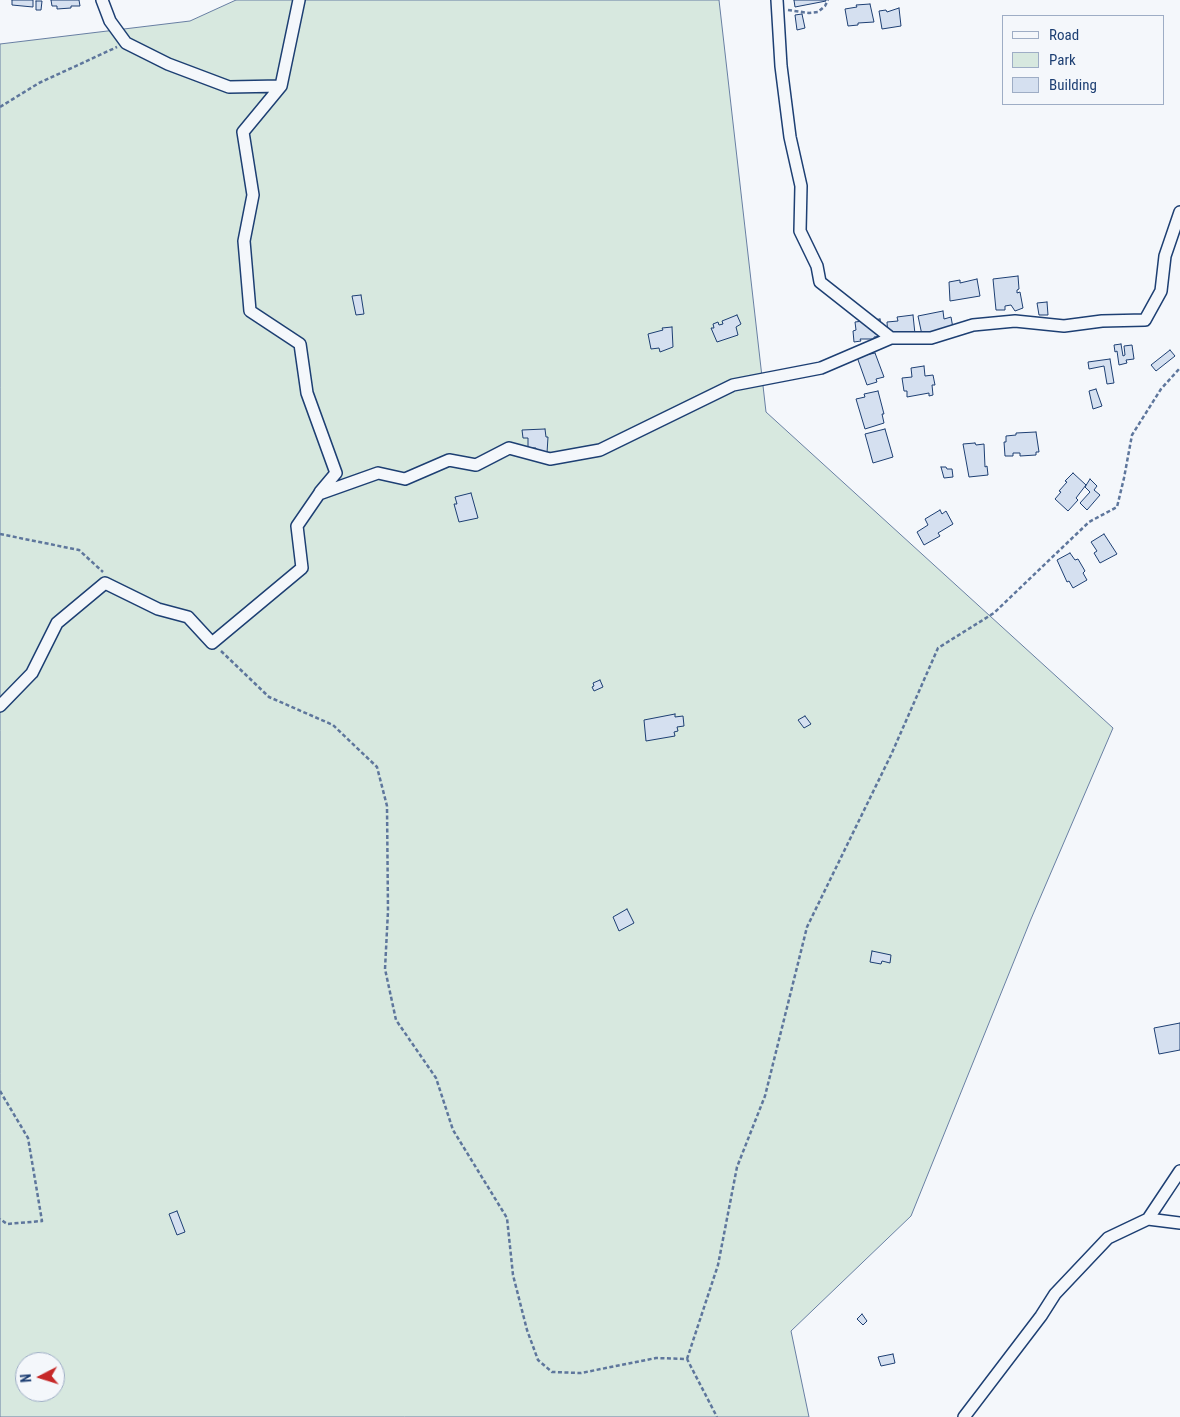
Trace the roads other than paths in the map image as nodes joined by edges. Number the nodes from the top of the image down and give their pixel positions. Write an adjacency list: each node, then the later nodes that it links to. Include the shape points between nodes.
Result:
1 (102, 0): 4 (street, via 110,21 126,43 168,64 230,87)
2 (299, 0): 4 (street)
3 (777, 0): 6 (street, via 790,137 801,186 800,231 817,266 820,282)
4 (281, 86): 7 (street, via 243,132 253,195 244,242 250,311 300,344 306,393 336,472)
5 (1180, 212): 6 (street, via 1165,256 1161,291 1145,320 1064,326 1014,321 973,325 931,338)
6 (892, 338): 7 (street, via 821,368 734,385 600,450 550,459 509,448 476,464 449,460 405,479 378,473)
7 (319, 494): 8 (street, via 297,526 302,568 212,644 188,617 158,609 105,584 57,623 32,673)
8 (0, 706)
9 (1180, 1171): 10 (street)
10 (1148, 1219): 11 (street); 12 (street, via 1108,1238 1055,1294)
11 (1180, 1222)
12 (964, 1417)

